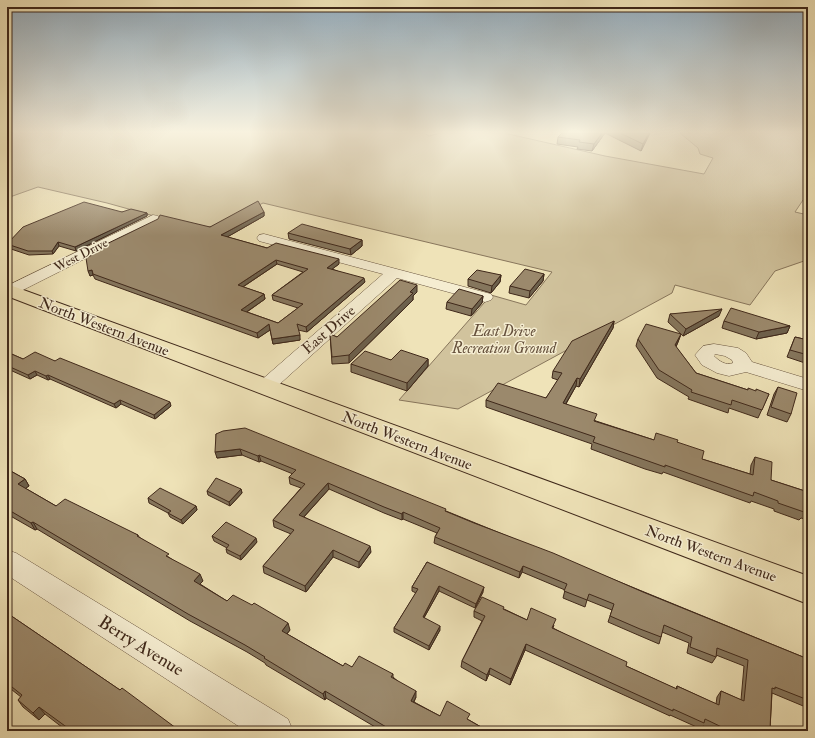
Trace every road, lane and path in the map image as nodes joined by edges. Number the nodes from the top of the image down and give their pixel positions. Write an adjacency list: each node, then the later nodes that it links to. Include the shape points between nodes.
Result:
1 (153, 219): 4 (street, West Drive)
2 (264, 238): 3 (street)
3 (394, 273): 5 (street); 8 (street, East Drive)
4 (8, 291): 8 (highway, North Western Avenue)
5 (485, 297)
6 (743, 365): 7 (street)
7 (808, 385)
8 (265, 387): 10 (highway, North Western Avenue)
9 (7, 561): 11 (street, Berry Avenue)
10 (808, 590)
11 (276, 731)

